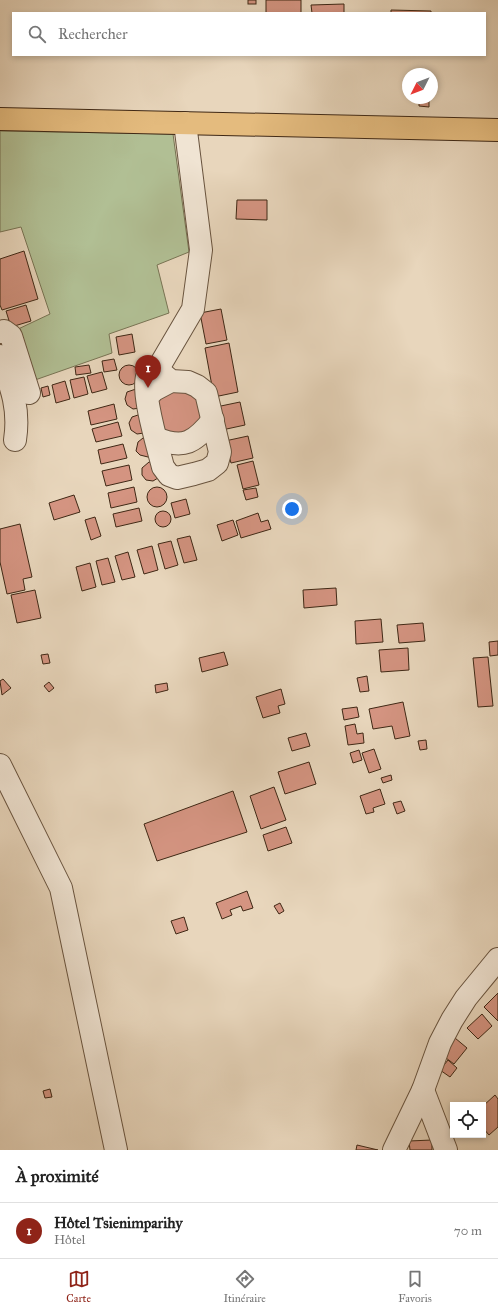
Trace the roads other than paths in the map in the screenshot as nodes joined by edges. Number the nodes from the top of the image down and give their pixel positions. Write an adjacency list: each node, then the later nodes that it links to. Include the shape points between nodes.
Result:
1 (0, 119): 2 (main road)
2 (185, 123): 3 (main road); 6 (street, via 201,250 193,309)
3 (498, 130)
4 (0, 331): 7 (street, via 4,330 11,336)
5 (0, 356): 10 (street, via 16,400 18,424)
6 (163, 376): 8 (street, via 188,382 206,393); 9 (street, via 147,377 145,384)
7 (30, 393)
8 (213, 420): 11 (street, via 203,432); 12 (street, via 220,452 217,463 208,470)
9 (156, 438): 11 (street, via 171,444); 12 (street, via 163,467 169,475 177,478)
10 (15, 440)
11 (188, 442): 12 (street)
12 (194, 474)
13 (0, 765): 16 (street, via 60,888)
14 (498, 960): 15 (street, via 466,998 452,1020 440,1043)
15 (423, 1090): 17 (street); 18 (street)
16 (116, 1150)
17 (394, 1150)
18 (446, 1150)

